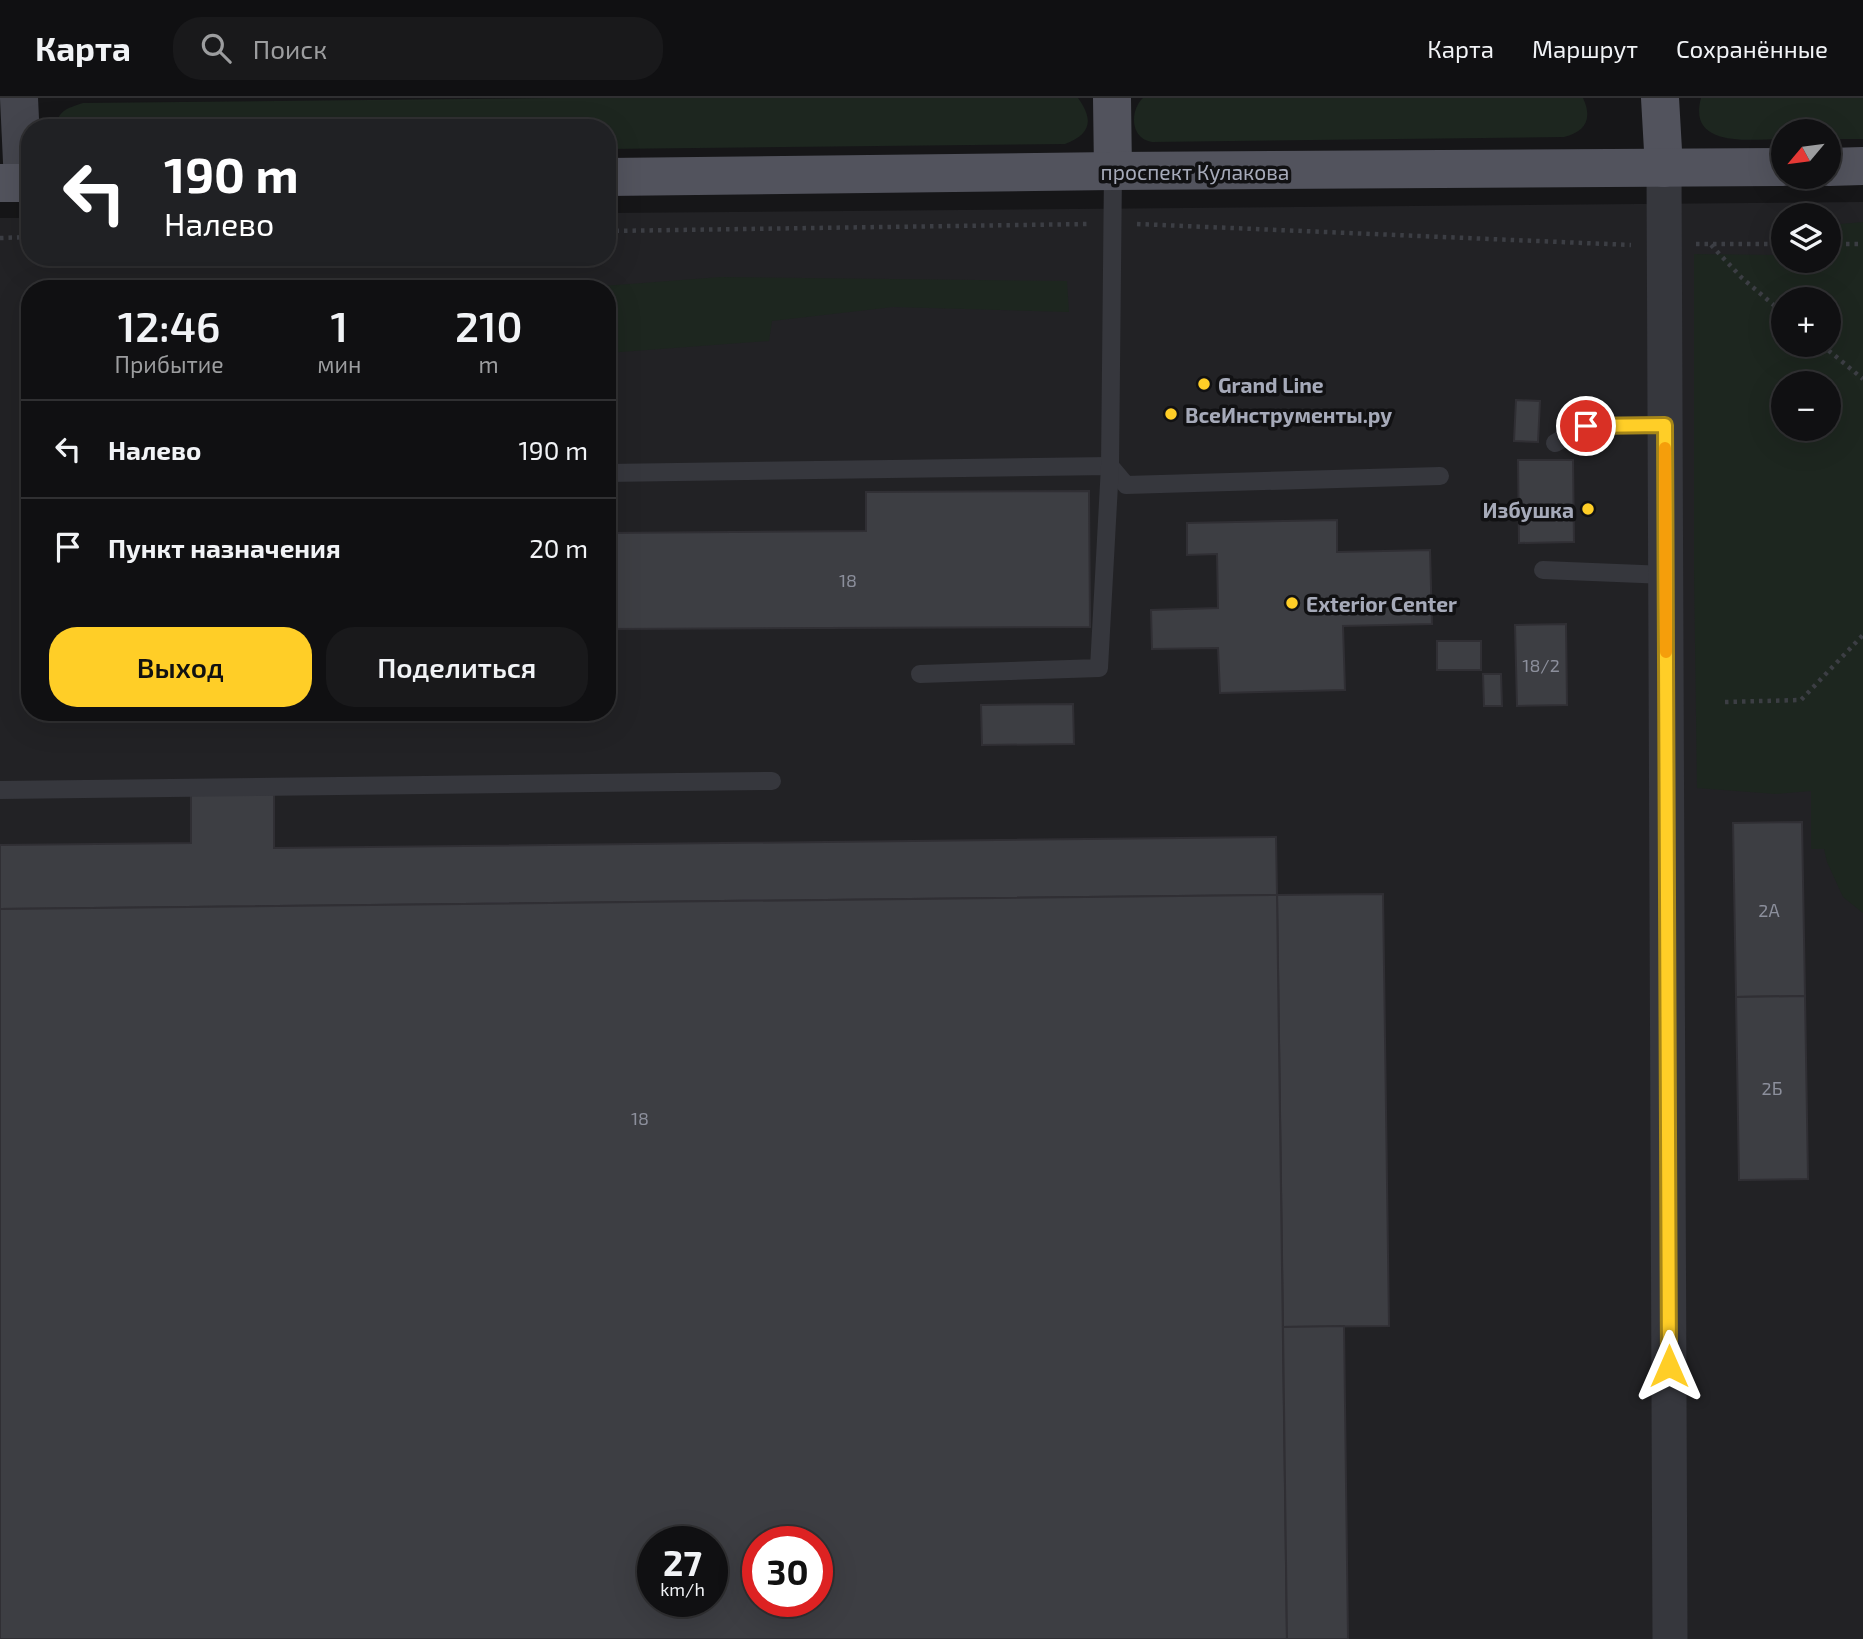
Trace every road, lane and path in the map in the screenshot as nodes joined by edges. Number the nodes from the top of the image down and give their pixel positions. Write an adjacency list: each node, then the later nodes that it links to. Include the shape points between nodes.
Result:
1 (19, 98): 10 (main road)
2 (1112, 98): 8 (main road)
3 (1660, 98): 7 (main road)
4 (1863, 166): 6 (main road)
5 (1771, 167): 7 (main road, проспект Кулакова)
6 (1841, 167)
7 (1664, 169): 8 (main road, проспект Кулакова); 13 (street)
8 (1113, 171): 9 (main road, проспект Кулакова); 23 (lane)
9 (616, 177)
10 (18, 183)
11 (0, 237): 12 (path)
12 (21, 237)
13 (1665, 244): 14 (path); 21 (street)
14 (1711, 244): 15 (path); 18 (path)
15 (1771, 244)
16 (1841, 244): 17 (path)
17 (1863, 244)
18 (1771, 303)
19 (1836, 357): 20 (path)
20 (1863, 379)
21 (1665, 425): 22 (lane, via 1586,426); 27 (street)
22 (1555, 443)
23 (1110, 466): 24 (lane); 25 (lane, via 1126,485); 29 (lane, via 1099,668)
24 (616, 473)
25 (1440, 476)
26 (1543, 570): 27 (lane)
27 (1666, 575): 33 (street)
28 (1863, 635): 30 (path, via 1801,700)
29 (920, 674)
30 (1725, 702)
31 (772, 781): 32 (lane)
32 (0, 790)
33 (1670, 1639)

